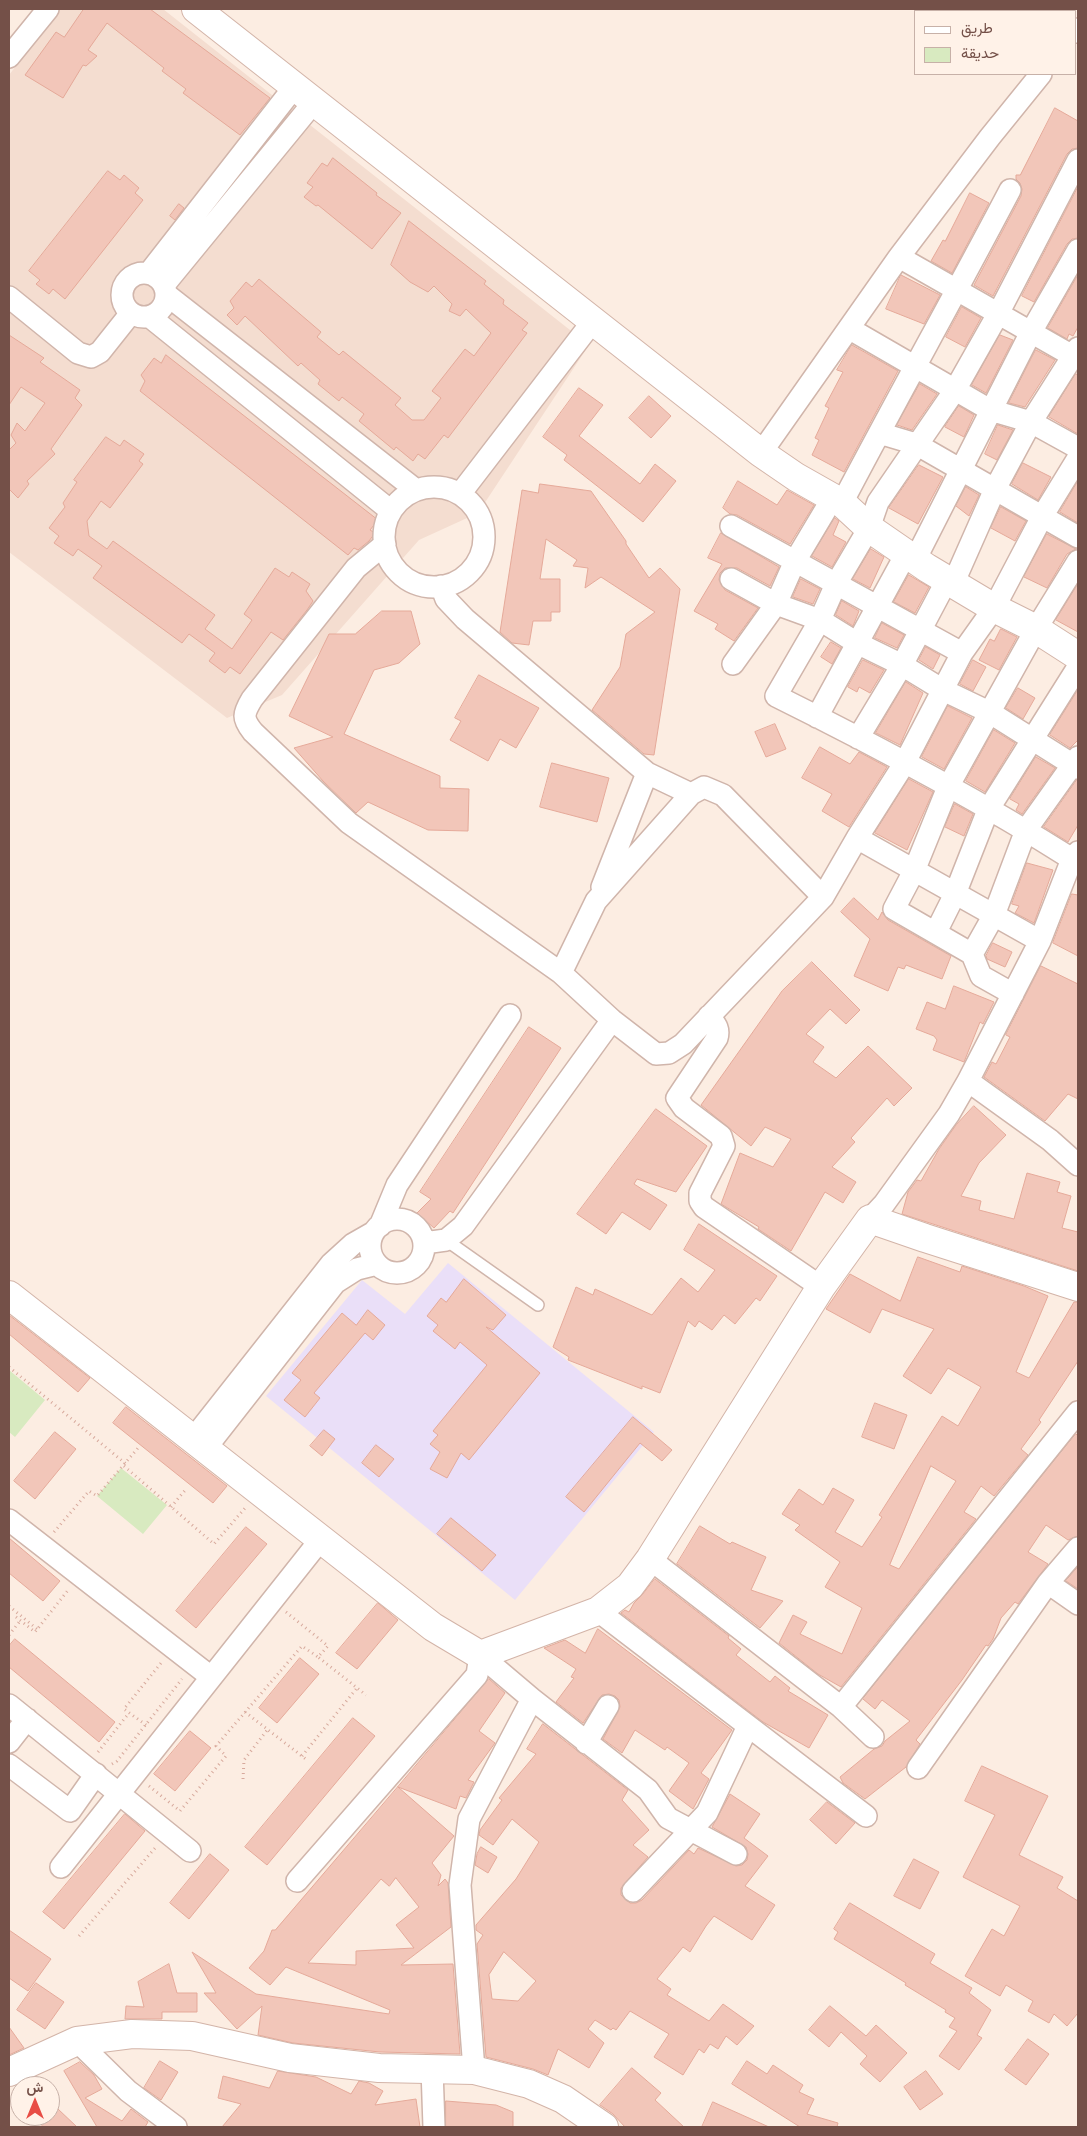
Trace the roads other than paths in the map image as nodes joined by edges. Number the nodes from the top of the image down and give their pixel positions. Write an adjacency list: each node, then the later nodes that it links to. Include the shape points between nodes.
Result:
1 (48, 9): 3 (street)
2 (196, 9): 5 (street)
3 (9, 57)
4 (1040, 75): 9 (street)
5 (305, 94): 10 (street); 15 (street)
6 (1078, 160): 13 (street)
7 (1010, 190): 11 (street)
8 (1078, 250): 17 (street)
9 (899, 257): 11 (street); 16 (street)
10 (160, 284): 14 (street, via 165,304 159,312); 14 (street, via 139,274 124,286 124,306); 30 (street)
11 (957, 291): 13 (street); 19 (street)
12 (9, 297): 14 (street, via 78,353 91,357)
13 (998, 314): 17 (street); 20 (street)
14 (140, 315): 33 (street)
15 (593, 321): 26 (street); 31 (street)
16 (850, 329): 19 (street); 26 (street)
17 (1031, 332): 18 (street); 21 (street)
18 (1077, 354): 22 (street)
19 (914, 367): 20 (street); 23 (street)
20 (955, 390): 21 (street); 24 (street)
21 (990, 410): 22 (street); 28 (street)
22 (1031, 422): 25 (street); 29 (street)
23 (879, 432): 24 (street); 32 (street)
24 (916, 444): 28 (street); 36 (street, via 878,502)
25 (1078, 448)
26 (761, 453): 32 (street)
27 (1078, 458): 34 (street)
28 (961, 471): 29 (street); 39 (street)
29 (996, 489): 34 (street); 43 (street)
30 (416, 490): 31 (street, via 438,487); 33 (street, via 406,495)
31 (460, 494): 45 (street, via 481,519 484,541 471,571)
32 (837, 501): 36 (street); 40 (street)
33 (391, 511): 38 (street, via 385,527)
34 (1043, 515): 37 (street); 48 (street)
35 (731, 526): 40 (street)
36 (869, 528): 39 (street); 44 (street)
37 (1078, 537)
38 (384, 544): 45 (street, via 393,564 409,580); 80 (street, via 356,568 252,699 246,710 245,722 349,823)
39 (911, 557): 43 (street); 47 (street)
40 (796, 561): 44 (street); 46 (street)
41 (1078, 561): 50 (street)
42 (731, 579): 46 (street)
43 (950, 582): 48 (street); 51 (street)
44 (836, 584): 47 (street); 49 (street)
45 (441, 586): 65 (street, via 446,599 465,619)
46 (776, 604): 49 (street); 55 (street)
47 (879, 606): 51 (street); 52 (street)
48 (994, 608): 50 (street); 53 (street)
49 (820, 620): 52 (street); 60 (street, via 776,696)
50 (1036, 629): 54 (street); 59 (street)
51 (921, 630): 53 (street); 56 (street)
52 (857, 643): 56 (street); 60 (street)
53 (962, 653): 58 (street)
54 (1078, 656)
55 (733, 664)
56 (902, 665): 58 (street); 61 (street)
57 (1078, 666): 62 (street)
58 (943, 690): 59 (street); 64 (street)
59 (989, 712): 62 (street); 66 (street)
60 (817, 716): 61 (street)
61 (858, 738): 64 (street)
62 (1031, 739): 63 (street); 68 (street)
63 (1077, 763): 69 (street)
64 (904, 764): 66 (street); 70 (street)
65 (647, 773): 67 (street); 75 (street)
66 (948, 787): 68 (street); 72 (street)
67 (691, 794): 74 (street, via 704,787 723,795); 75 (street)
68 (988, 810): 69 (street); 73 (street)
69 (1026, 830): 71 (street); 76 (street)
70 (857, 838): 72 (street); 74 (street)
71 (1075, 856): 78 (street)
72 (914, 871): 73 (street); 77 (street, via 894,909)
73 (955, 894): 76 (street); 77 (street)
74 (823, 897): 83 (street)
75 (596, 901): 80 (street)
76 (994, 915): 78 (street); 79 (street)
77 (936, 932): 79 (street)
78 (1040, 941): 81 (street)
79 (972, 954): 81 (street, via 981,976)
80 (561, 973): 84 (street)
81 (1013, 994): 85 (street)
82 (510, 1015): 88 (street, via 397,1185)
83 (709, 1016): 84 (street, via 683,1044 664,1055 656,1054); 92 (street, via 719,1032 717,1038 677,1098 684,1108 724,1141 700,1193 700,1201 704,1207)
84 (612, 1020): 89 (street, via 463,1226)
85 (968, 1081): 86 (street, via 1050,1140); 87 (street, via 949,1114)
86 (1078, 1165)
87 (870, 1219): 92 (street); 93 (street)
88 (377, 1229): 90 (street, via 395,1219 403,1220 418,1228); 91 (street, via 371,1248); 97 (street, via 353,1244 331,1264)
89 (446, 1240): 90 (street); 95 (lane)
90 (424, 1244): 91 (street, via 420,1260 408,1271 392,1272)
91 (377, 1264): 97 (street, via 357,1269 335,1283)
92 (821, 1286): 101 (street)
93 (1078, 1287)
94 (9, 1296): 97 (street)
95 (538, 1305)
96 (1078, 1415): 110 (street)
97 (199, 1444): 99 (street)
98 (9, 1520): 106 (street)
99 (321, 1539): 105 (street, via 433,1627); 106 (street)
100 (1078, 1548): 102 (street)
101 (650, 1559): 104 (street, via 630,1586); 110 (street)
102 (1048, 1583): 103 (street); 118 (street)
103 (1078, 1604)
104 (598, 1611): 105 (street); 112 (street)
105 (480, 1655): 107 (street); 125 (street, via 477,1674)
106 (211, 1678): 119 (street)
107 (532, 1700): 115 (street); 129 (street, via 469,1819 460,1885)
108 (9, 1705): 111 (street)
109 (608, 1706): 115 (street)
110 (841, 1707): 113 (street)
111 (27, 1719): 114 (street); 117 (street)
112 (748, 1726): 120 (street); 121 (street, via 707,1813)
113 (874, 1737)
114 (9, 1742)
115 (586, 1743): 121 (street, via 648,1790 668,1818)
116 (9, 1765): 117 (street, via 70,1810)
117 (95, 1765): 119 (street)
118 (918, 1768)
119 (120, 1793): 122 (street); 124 (street)
120 (866, 1816)
121 (690, 1830): 123 (street); 126 (street)
122 (190, 1851)
123 (736, 1854)
124 (61, 1867)
125 (297, 1882)
126 (633, 1891)
127 (77, 2042): 128 (street, via 132,2034 192,2036 290,2058 379,2068); 130 (street); 131 (street, via 128,2091)
128 (432, 2069): 129 (street); 132 (street)
129 (474, 2070): 133 (street, via 538,2088 563,2099)
130 (9, 2072)
131 (176, 2127)
132 (434, 2127)
133 (604, 2127)

